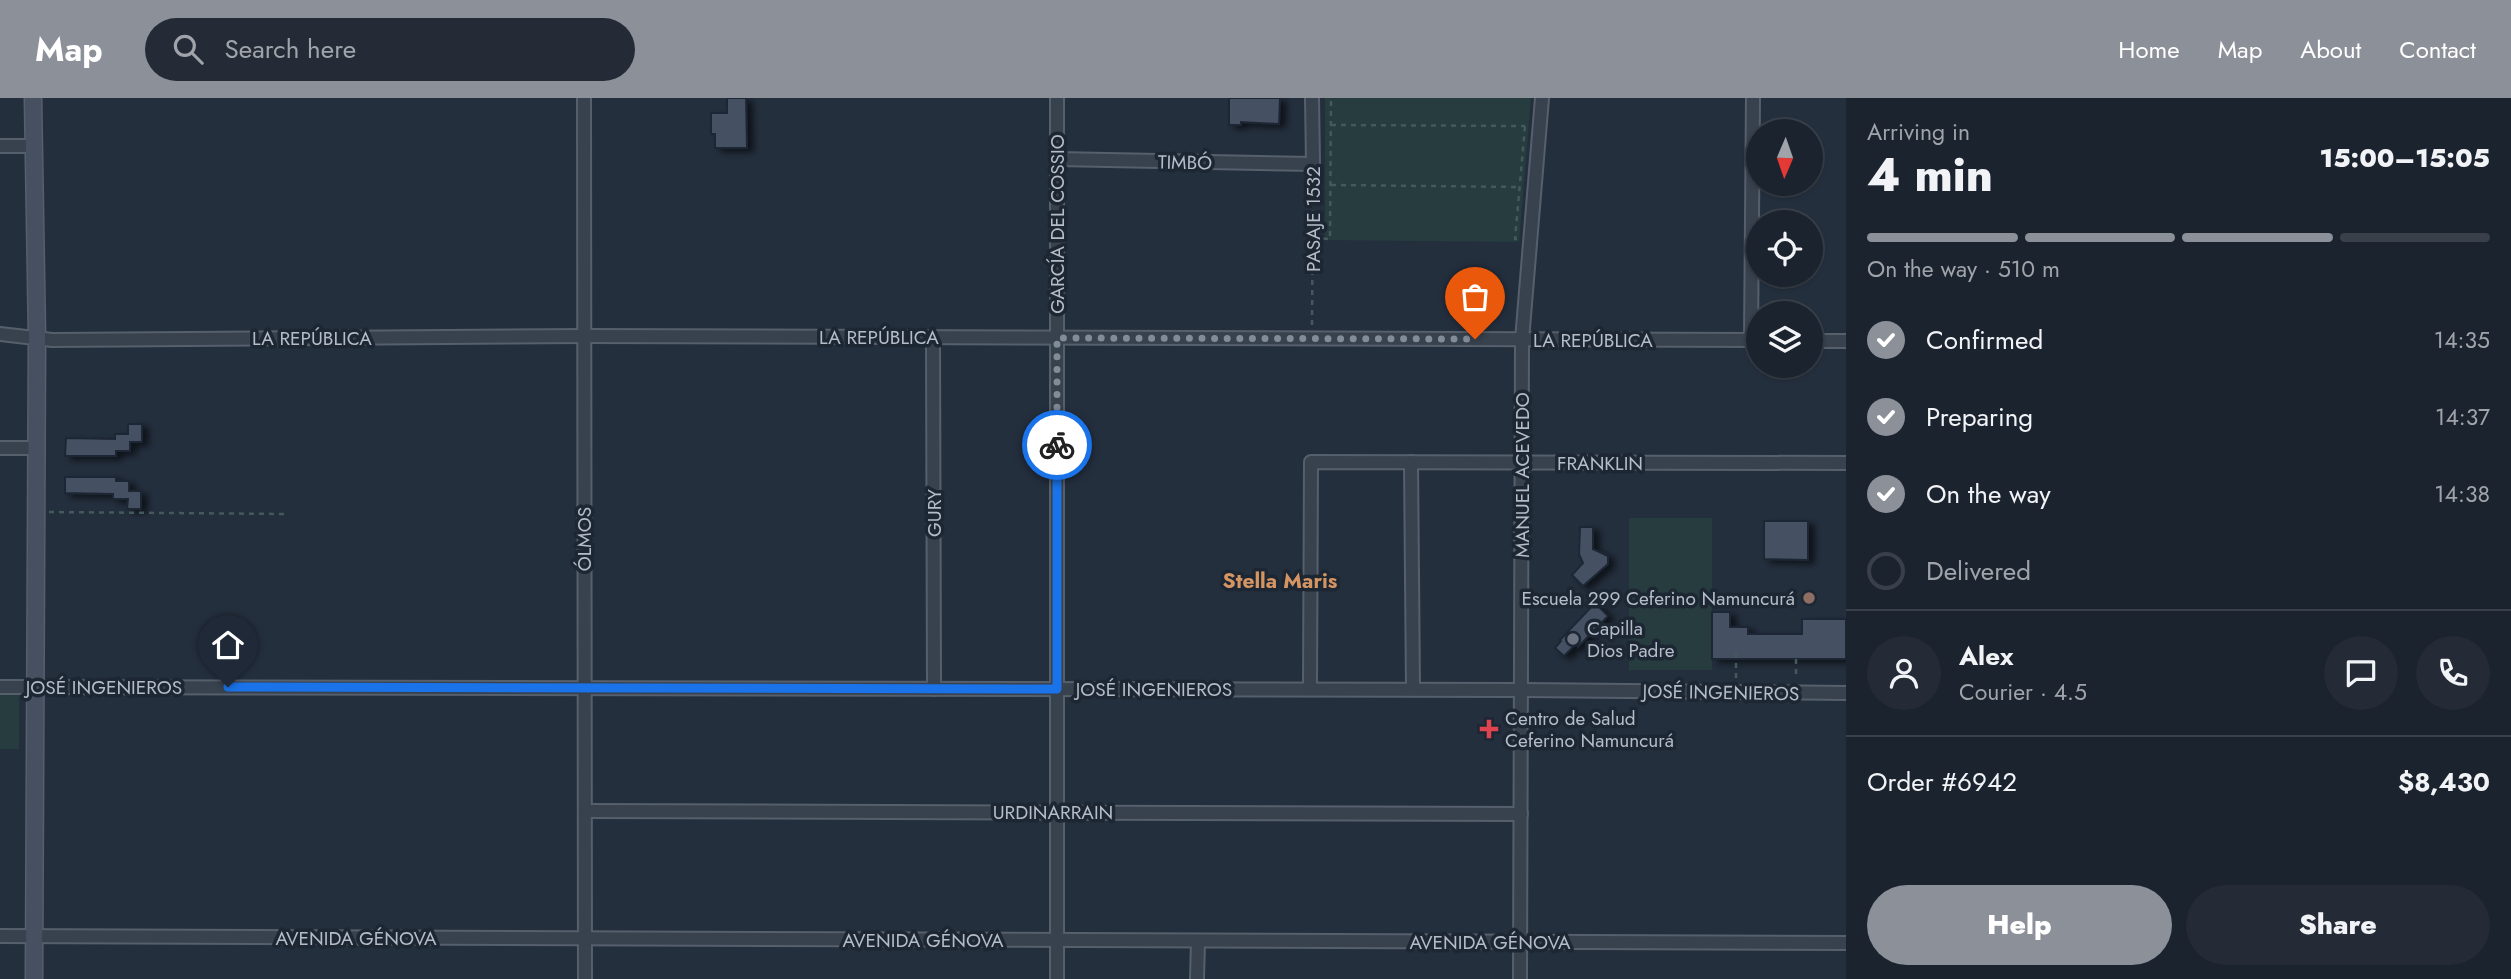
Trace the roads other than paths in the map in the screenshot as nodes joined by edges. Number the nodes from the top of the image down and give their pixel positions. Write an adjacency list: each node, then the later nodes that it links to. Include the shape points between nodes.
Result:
1 (33, 98): 8 (street)
2 (584, 98): 13 (street, ÓLMOS)
3 (1057, 98): 9 (street, GARCÍA DEL COSSIO)
4 (1312, 98): 10 (street, PASAJE 1532)
5 (1542, 98): 17 (street, MANUEL ACEVEDO)
6 (1753, 98): 11 (street)
7 (0, 146): 8 (street)
8 (33, 146): 14 (street)
9 (1057, 159): 10 (street, TIMBÓ); 16 (street, GARCÍA DEL COSSIO)
10 (1313, 164)
11 (1755, 301)
12 (0, 334): 14 (street, LA REPÚBLICA)
13 (584, 336): 14 (street, LA REPÚBLICA); 15 (street, LA REPÚBLICA); 28 (street, ÓLMOS)
14 (37, 337): 22 (street)
15 (933, 337): 16 (street, LA REPÚBLICA); 29 (street, GURY)
16 (1057, 338): 17 (street, LA REPÚBLICA); 30 (street, GARCÍA DEL COSSIO)
17 (1522, 340): 18 (street, LA REPÚBLICA); 24 (street, MANUEL ACEVEDO)
18 (1746, 340)
19 (1823, 341): 20 (street)
20 (1846, 341)
21 (0, 448): 22 (street)
22 (35, 448): 27 (street)
23 (1411, 462): 24 (street, FRANKLIN); 31 (street, FRANKLIN, via 1311,462); 32 (street)
24 (1522, 463): 25 (street, FRANKLIN); 33 (street, MANUEL ACEVEDO)
25 (1846, 463)
26 (0, 687): 27 (street, JOSÉ INGENIEROS)
27 (36, 687): 28 (street, JOSÉ INGENIEROS); 39 (street)
28 (585, 688): 29 (street, JOSÉ INGENIEROS); 35 (street, ÓLMOS)
29 (934, 689): 30 (street, JOSÉ INGENIEROS)
30 (1057, 689): 31 (street, JOSÉ INGENIEROS); 36 (street, GARCÍA DEL COSSIO)
31 (1310, 689): 32 (street, JOSÉ INGENIEROS)
32 (1413, 690): 33 (street, JOSÉ INGENIEROS)
33 (1521, 690): 34 (street, JOSÉ INGENIEROS); 37 (street, MANUEL ACEVEDO)
34 (1846, 693)
35 (585, 811): 36 (street, URDINARRAIN); 40 (street, ÓLMOS)
36 (1057, 812): 37 (street, URDINARRAIN); 41 (street, GARCÍA DEL COSSIO)
37 (1521, 814): 43 (street, MANUEL ACEVEDO)
38 (0, 936): 39 (street, AVENIDA GÉNOVA)
39 (34, 936): 40 (street, AVENIDA GÉNOVA); 45 (street)
40 (585, 939): 41 (street, AVENIDA GÉNOVA); 46 (street, ÓLMOS)
41 (1057, 940): 42 (street, AVENIDA GÉNOVA); 47 (street, GARCÍA DEL COSSIO)
42 (1198, 941): 43 (street, AVENIDA GÉNOVA); 48 (street)
43 (1520, 942): 44 (street, AVENIDA GÉNOVA); 49 (street, MANUEL ACEVEDO)
44 (1846, 943)
45 (34, 979)
46 (585, 979)
47 (1057, 979)
48 (1197, 979)
49 (1520, 979)

